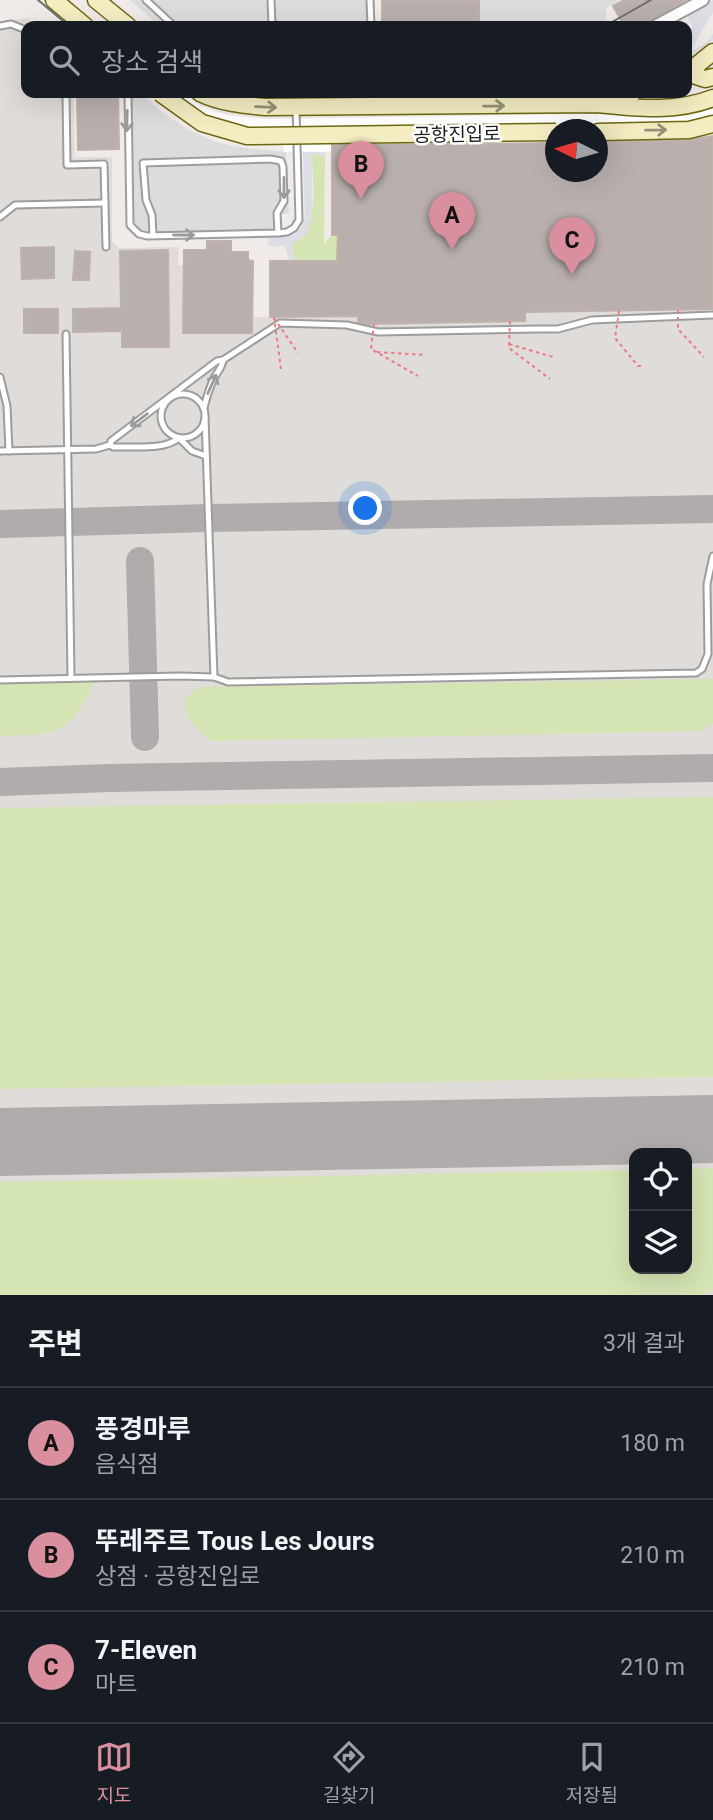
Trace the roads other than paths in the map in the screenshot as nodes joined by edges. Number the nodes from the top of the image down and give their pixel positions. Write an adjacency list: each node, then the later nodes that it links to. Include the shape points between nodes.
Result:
1 (96, 0): 8 (main road)
2 (146, 0): 9 (lane)
3 (271, 0): 10 (lane)
4 (370, 0): 11 (lane)
5 (703, 0): 12 (street)
6 (61, 3): 7 (main road)
7 (80, 21)
8 (122, 21)
9 (169, 21)
10 (272, 21)
11 (371, 21)
12 (664, 21)
13 (0, 26): 14 (lane)
14 (21, 28)
15 (713, 52): 16 (main road)
16 (692, 69)
17 (692, 75): 18 (main road)
18 (713, 77)
19 (66, 98): 30 (lane, via 67,165 104,164)
20 (128, 98): 33 (lane, one-way to 33, via 130,225 138,234)
21 (167, 98): 28 (main road, 공항진입로, bridge, via 202,123 247,136)
22 (211, 98): 26 (main road, one-way to 26, via 239,105)
23 (603, 98): 25 (main road)
24 (713, 98): 25 (main road, via 666,109)
25 (596, 104): 26 (main road, one-way to 25)
26 (296, 107): 32 (lane, via 299,220 294,228)
27 (713, 124): 29 (main road, one-way to 27, via 689,130)
28 (545, 132)
29 (608, 132)
30 (105, 203): 31 (lane, via 15,205); 34 (lane)
31 (0, 217)
32 (278, 233): 33 (lane, one-way to 32); 33 (lane, one-way to 32, via 143,163 270,159 281,161 283,167 284,201 277,213)
33 (153, 235)
34 (106, 247)
35 (713, 315): 37 (lane, via 592,320 558,329 526,330 378,332 347,325 280,323)
36 (66, 334): 43 (lane)
37 (223, 360): 39 (lane); 40 (lane, one-way to 37)
38 (0, 377): 45 (lane)
39 (170, 399): 40 (lane, via 190,395 201,403); 41 (lane, via 161,417 166,430); 42 (lane, one-way to 42)
40 (204, 414): 41 (lane, via 199,431); 46 (lane)
41 (179, 438): 42 (lane, via 167,444); 46 (lane, via 192,451)
42 (110, 445): 43 (lane)
43 (68, 449): 45 (lane); 49 (lane)
44 (0, 451): 45 (lane)
45 (9, 451)
46 (206, 456): 48 (lane)
47 (713, 556): 48 (lane, via 707,584 708,654 696,673 228,682)
48 (214, 677): 49 (lane)
49 (71, 678): 50 (lane)
50 (0, 680)

